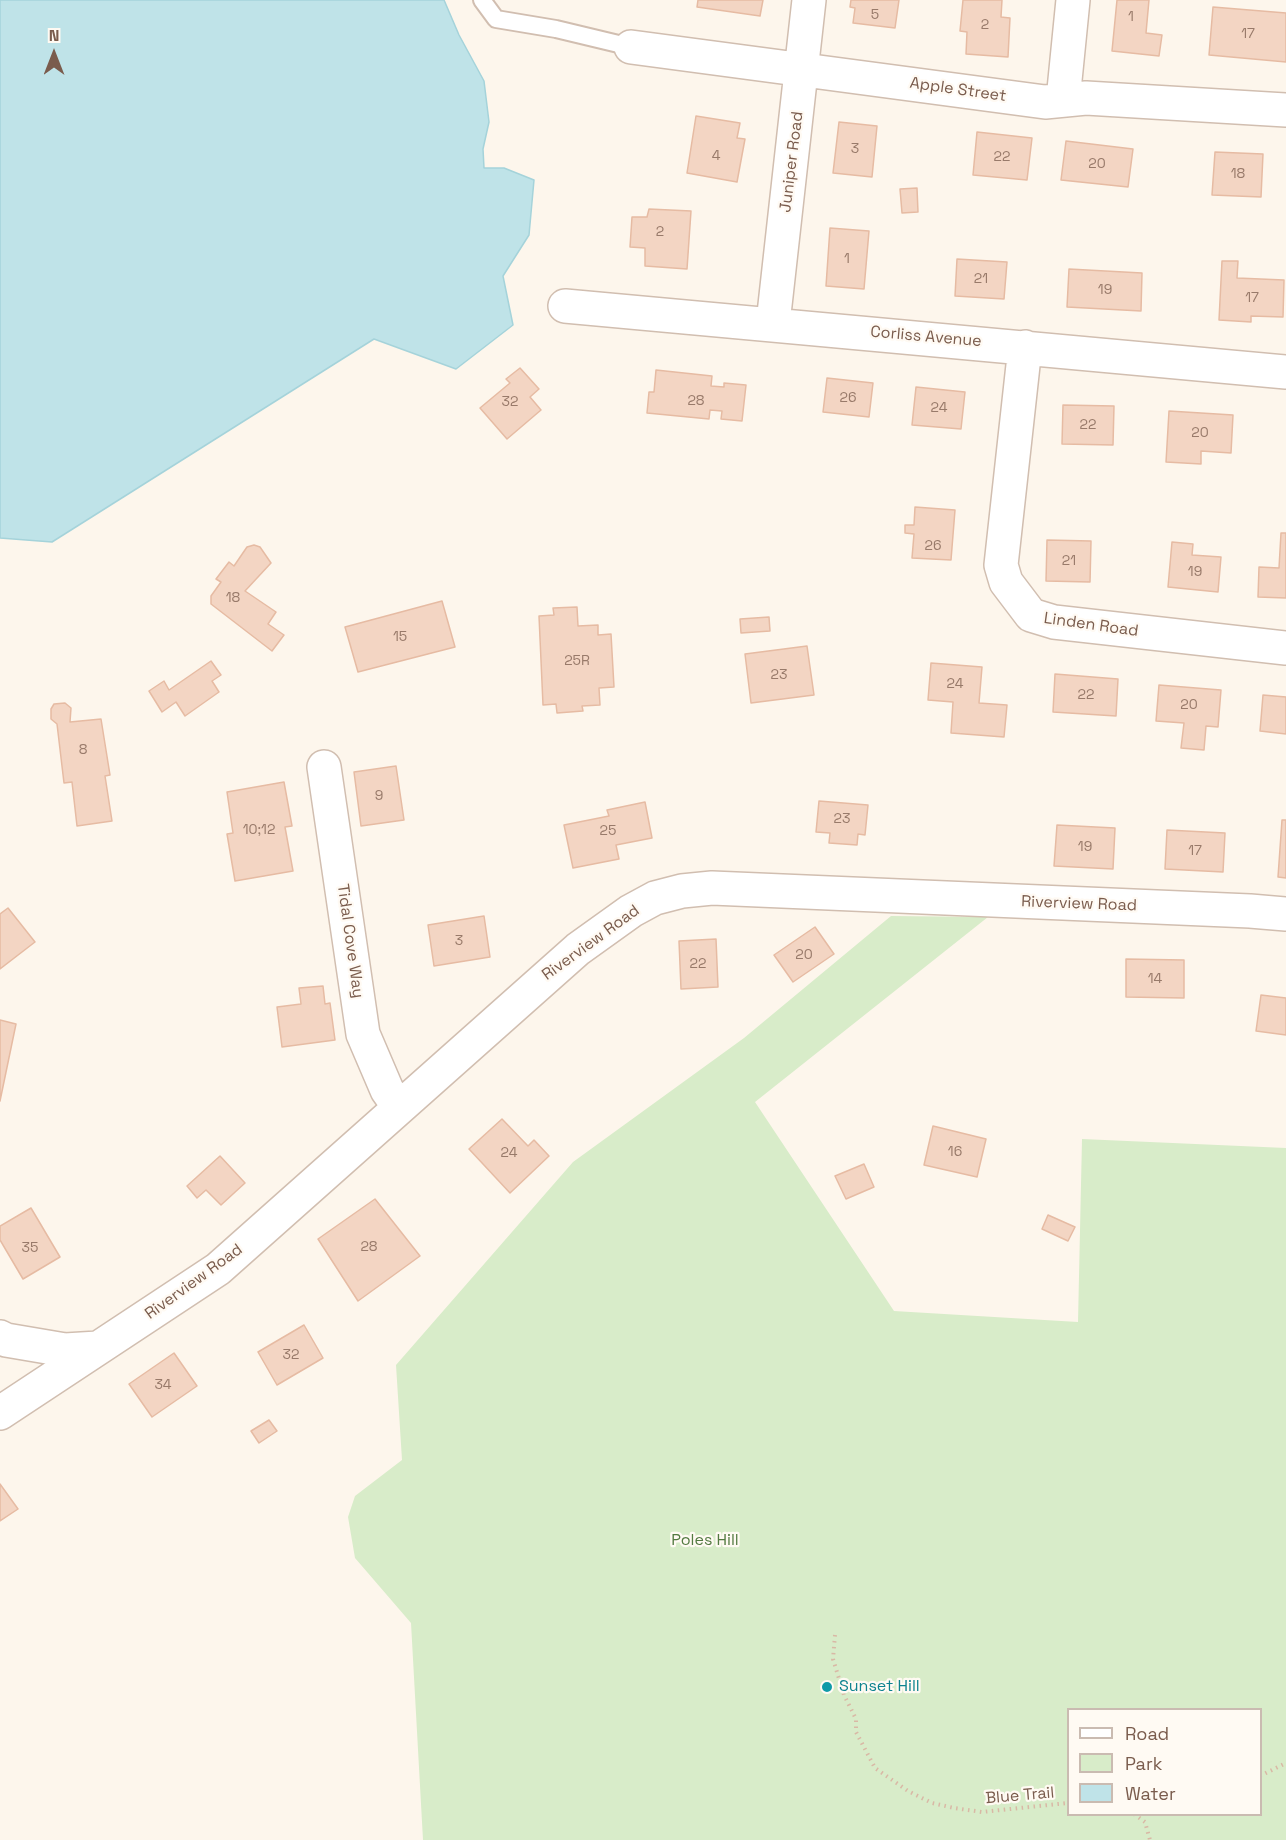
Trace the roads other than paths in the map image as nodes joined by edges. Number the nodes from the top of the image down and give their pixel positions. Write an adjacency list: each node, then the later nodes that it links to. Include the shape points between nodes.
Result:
1 (482, 0): 4 (lane, via 496,19)
2 (809, 0): 5 (street, Juniper Road)
3 (1073, 0): 6 (street)
4 (631, 48): 5 (street, Apple Street)
5 (803, 70): 6 (street, Apple Street, via 1045,102); 9 (street, Juniper Road)
6 (1064, 100): 7 (street, Apple Street)
7 (1286, 110)
8 (565, 306): 9 (street, Corliss Avenue)
9 (773, 323): 10 (street, Corliss Avenue)
10 (1025, 347): 11 (street, Corliss Avenue); 12 (street, Linden Road, via 1001,565 1006,582 1031,615 1054,622)
11 (1286, 372)
12 (1286, 648)
13 (324, 767): 15 (street, Tidal Cove Way, via 363,1034 387,1090)
14 (1286, 914): 15 (street, Riverview Road, via 736,889 682,891 655,898 631,911 578,949)
15 (399, 1107): 17 (street, Riverview Road, via 218,1269)
16 (0, 1336): 17 (street, Riverview Road, via 65,1350)
17 (98, 1348): 18 (street, Riverview Road)
18 (0, 1413)

